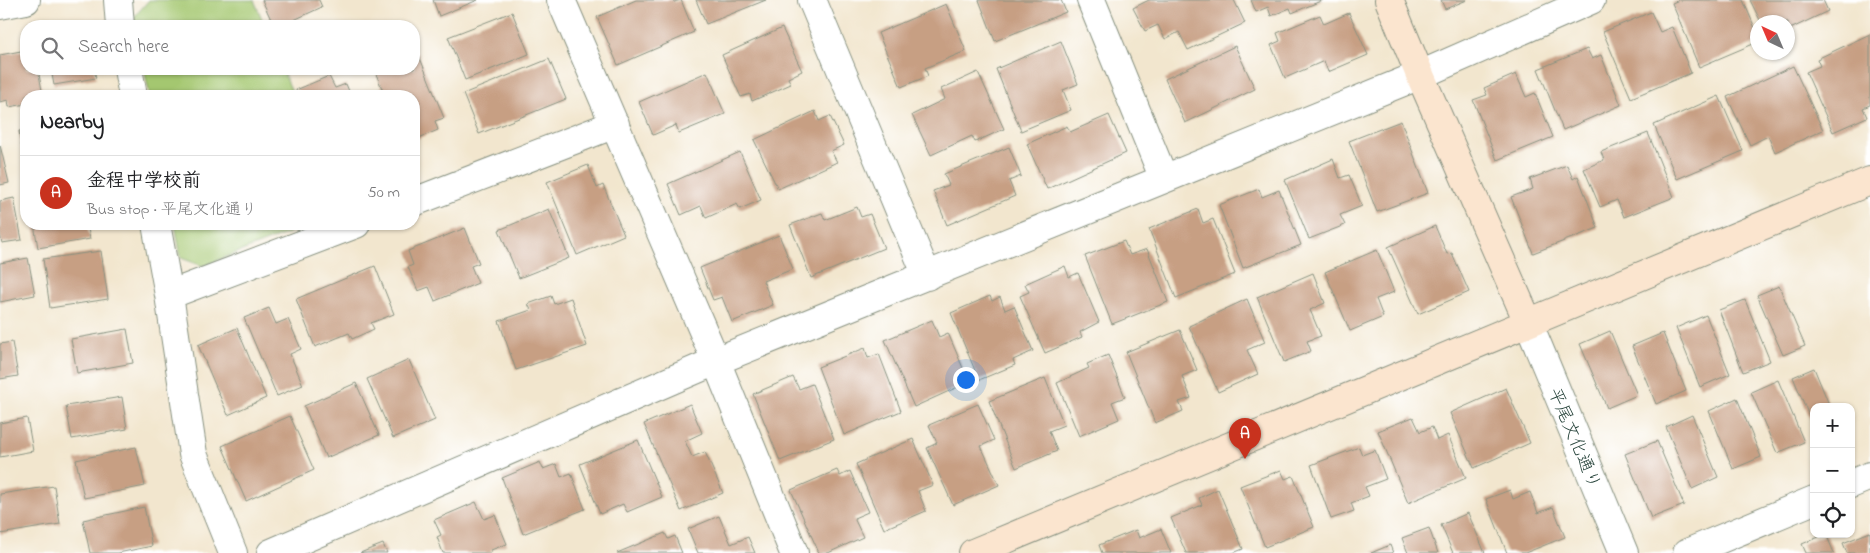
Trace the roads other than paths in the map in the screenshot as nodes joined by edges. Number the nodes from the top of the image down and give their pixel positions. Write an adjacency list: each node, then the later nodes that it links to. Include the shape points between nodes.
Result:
1 (26, 0): 8 (street)
2 (118, 0): 9 (street)
3 (561, 0): 13 (street)
4 (812, 0): 19 (street)
5 (1091, 0): 14 (street)
6 (1389, 0): 11 (street)
7 (1591, 0): 11 (street)
8 (0, 6)
9 (120, 20)
10 (129, 75): 12 (street)
11 (1420, 75): 14 (street); 21 (street)
12 (132, 90)
13 (616, 124): 16 (street); 22 (street)
14 (1164, 179): 19 (street)
15 (1870, 181): 21 (street)
16 (420, 200)
17 (157, 230): 20 (street)
18 (340, 230): 20 (street)
19 (927, 276): 22 (street)
20 (169, 296): 26 (street, via 193,454)
21 (1528, 322): 29 (street); 30 (street, 平尾文化通り)
22 (716, 361): 27 (street); 28 (street)
23 (1870, 476): 24 (street)
24 (1855, 482)
25 (1810, 502): 31 (street)
26 (233, 553)
27 (272, 553)
28 (794, 553)
29 (972, 553)
30 (1624, 553)
31 (1687, 553)

